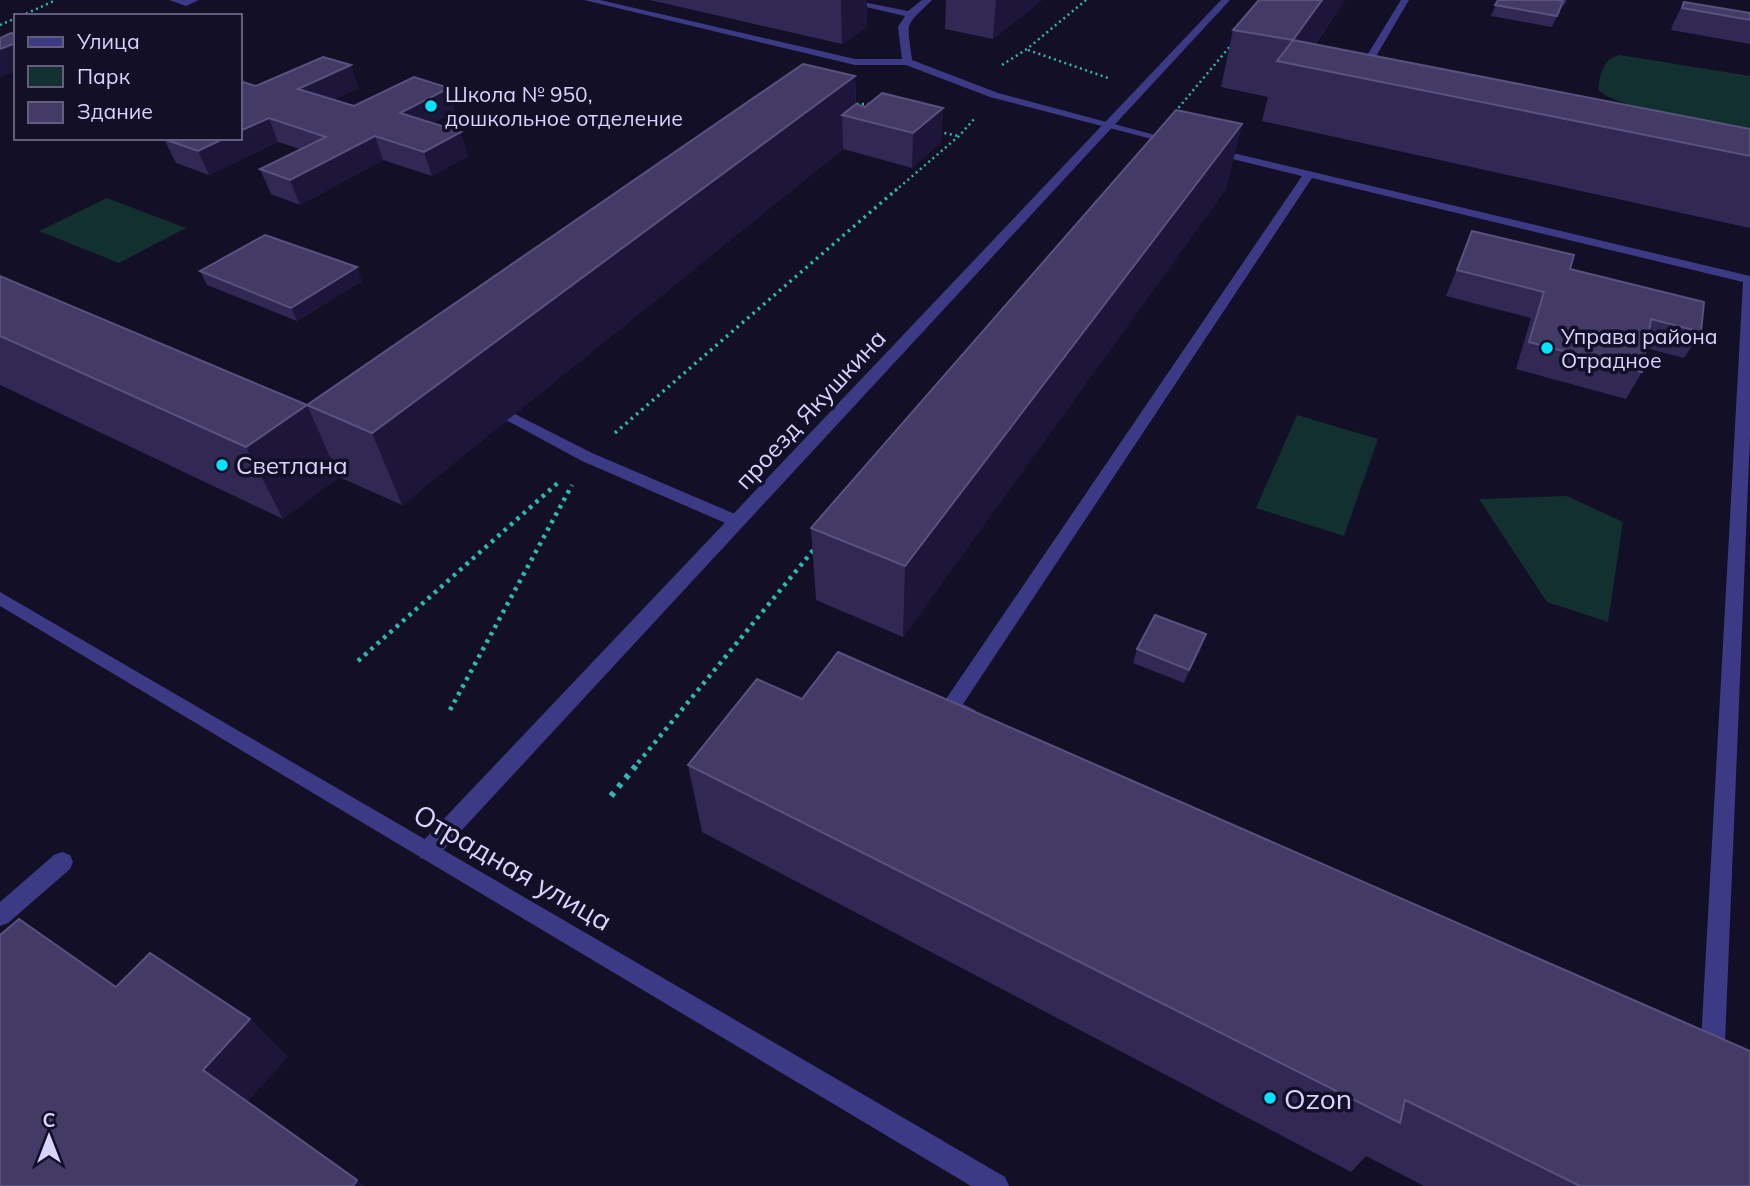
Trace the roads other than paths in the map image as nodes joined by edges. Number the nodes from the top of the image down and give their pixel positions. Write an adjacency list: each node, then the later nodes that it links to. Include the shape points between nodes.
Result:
1 (173, 0): 2 (street, via 186,4)
2 (195, 0)
3 (588, 0): 9 (street, via 855,62)
4 (840, 0): 8 (street)
5 (929, 0): 8 (street)
6 (1226, 0): 11 (street, проезд Якушкина)
7 (1405, 0): 10 (street, via 1357,78)
8 (910, 14): 9 (street, via 904,27)
9 (907, 62): 11 (street, via 995,95)
10 (1371, 81)
11 (1106, 125): 12 (street); 17 (street, проезд Якушкина)
12 (1192, 146)
13 (1205, 150): 14 (street)
14 (1308, 175): 15 (street); 19 (street, via 951,708)
15 (1750, 280): 23 (street)
16 (511, 417): 17 (street, via 587,457)
17 (736, 521): 20 (street, проезд Якушкина)
18 (0, 597): 20 (street, Отрадная улица)
19 (989, 724)
20 (428, 851): 24 (street, Отрадная улица)
21 (62, 862): 22 (street)
22 (0, 916)
23 (1713, 1042)
24 (996, 1186)

